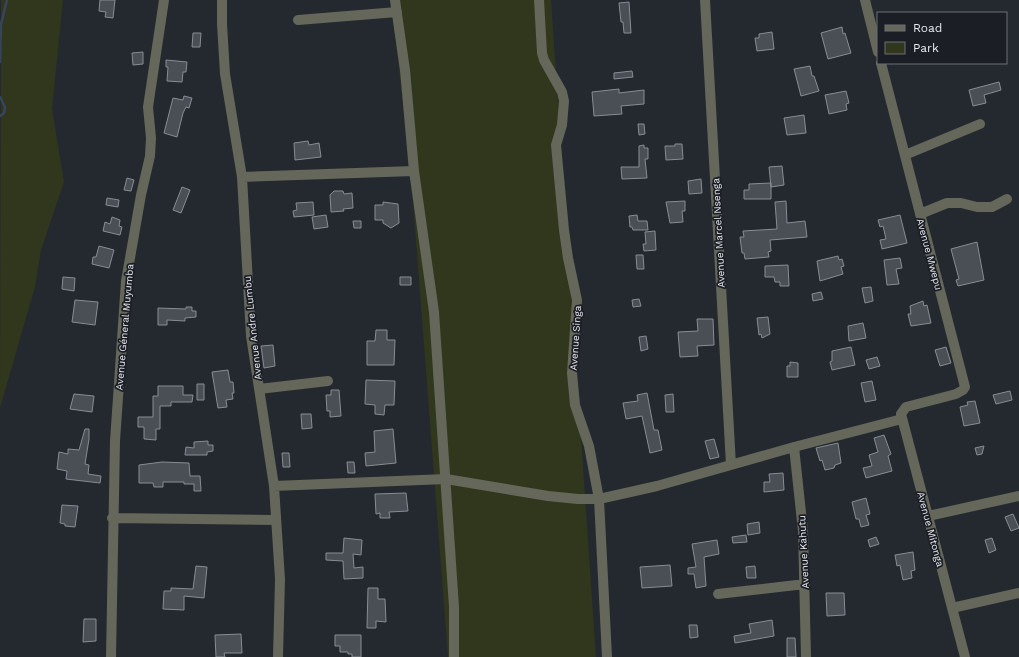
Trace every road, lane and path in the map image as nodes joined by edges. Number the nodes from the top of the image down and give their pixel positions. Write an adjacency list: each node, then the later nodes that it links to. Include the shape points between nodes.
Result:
1 (164, 0): 27 (street, Avenue Géneral Muyumba, via 148,107 150,156 126,281)
2 (222, 0): 14 (street, Avenue Andre Lumbu, via 225,74)
3 (395, 0): 7 (street)
4 (539, 0): 25 (street, Avenue Singa, via 542,53 564,101 562,124 556,145 564,230 577,300 572,373 575,405 589,446)
5 (705, 0): 21 (street, Avenue Marcel Nsenga)
6 (865, 0): 9 (street)
7 (397, 12): 8 (street); 13 (street)
8 (298, 20)
9 (877, 48)
10 (881, 64): 12 (street, Avenue Mwepu)
11 (980, 124): 12 (street)
12 (905, 155): 16 (street, Avenue Mwepu)
13 (414, 171): 14 (street); 22 (street, via 434,312)
14 (242, 177): 18 (street, Avenue Andre Lumbu, via 251,328)
15 (1007, 199): 16 (street, via 992,207 947,203)
16 (920, 214): 19 (street, Avenue Mwepu, via 965,387 956,394 910,405 902,410)
17 (328, 380): 18 (street)
18 (259, 389): 23 (street, Avenue Andre Lumbu)
19 (902, 419): 20 (street); 26 (street, Avenue Mitonga)
20 (794, 447): 21 (street); 29 (street, Avenue Kahutu, via 804,531)
21 (731, 465): 25 (street)
22 (446, 479): 23 (street); 25 (street, via 578,500); 35 (street, via 454,607)
23 (274, 486): 28 (street, Avenue Andre Lumbu)
24 (1019, 496): 26 (street)
25 (599, 499): 36 (street, Avenue Singa)
26 (928, 516): 32 (street, Avenue Mitonga)
27 (112, 518): 28 (street); 33 (street, Avenue Géneral Muyumba)
28 (276, 520): 34 (street, Avenue Andre Lumbu, via 280,579)
29 (805, 584): 31 (street); 37 (street, Avenue Kahutu)
30 (1019, 593): 32 (street)
31 (718, 594)
32 (952, 608): 38 (street, Avenue Mitonga)
33 (111, 657)
34 (278, 657)
35 (454, 657)
36 (607, 657)
37 (806, 657)
38 (965, 657)

